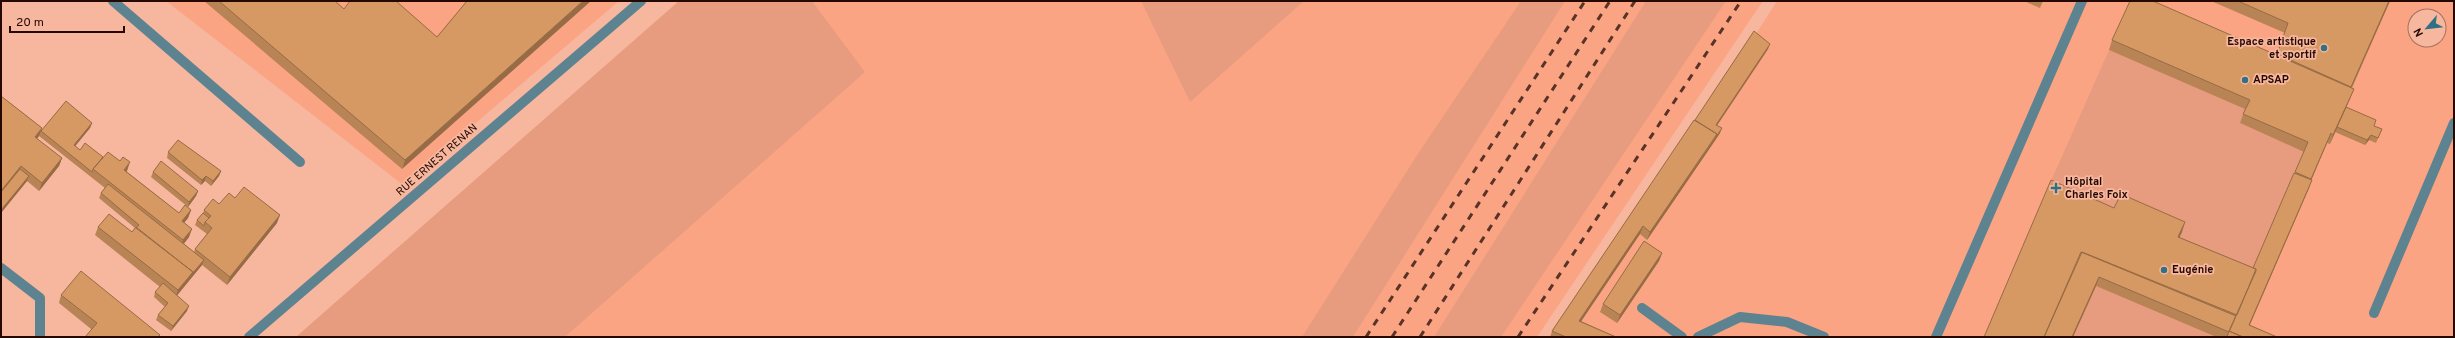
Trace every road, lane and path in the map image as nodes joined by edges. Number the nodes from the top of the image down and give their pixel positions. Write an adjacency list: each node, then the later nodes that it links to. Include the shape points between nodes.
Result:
1 (113, 1): 5 (street)
2 (640, 1): 10 (street, RUE ERNEST RENAN)
3 (2082, 1): 14 (street)
4 (2454, 123): 8 (street)
5 (300, 162)
6 (1, 268): 9 (street, via 40,298)
7 (1642, 308): 11 (street)
8 (2374, 313)
9 (40, 337)
10 (249, 337)
11 (1682, 337)
12 (1698, 337): 13 (street, via 1740,317 1787,322)
13 (1824, 337)
14 (1936, 337)

